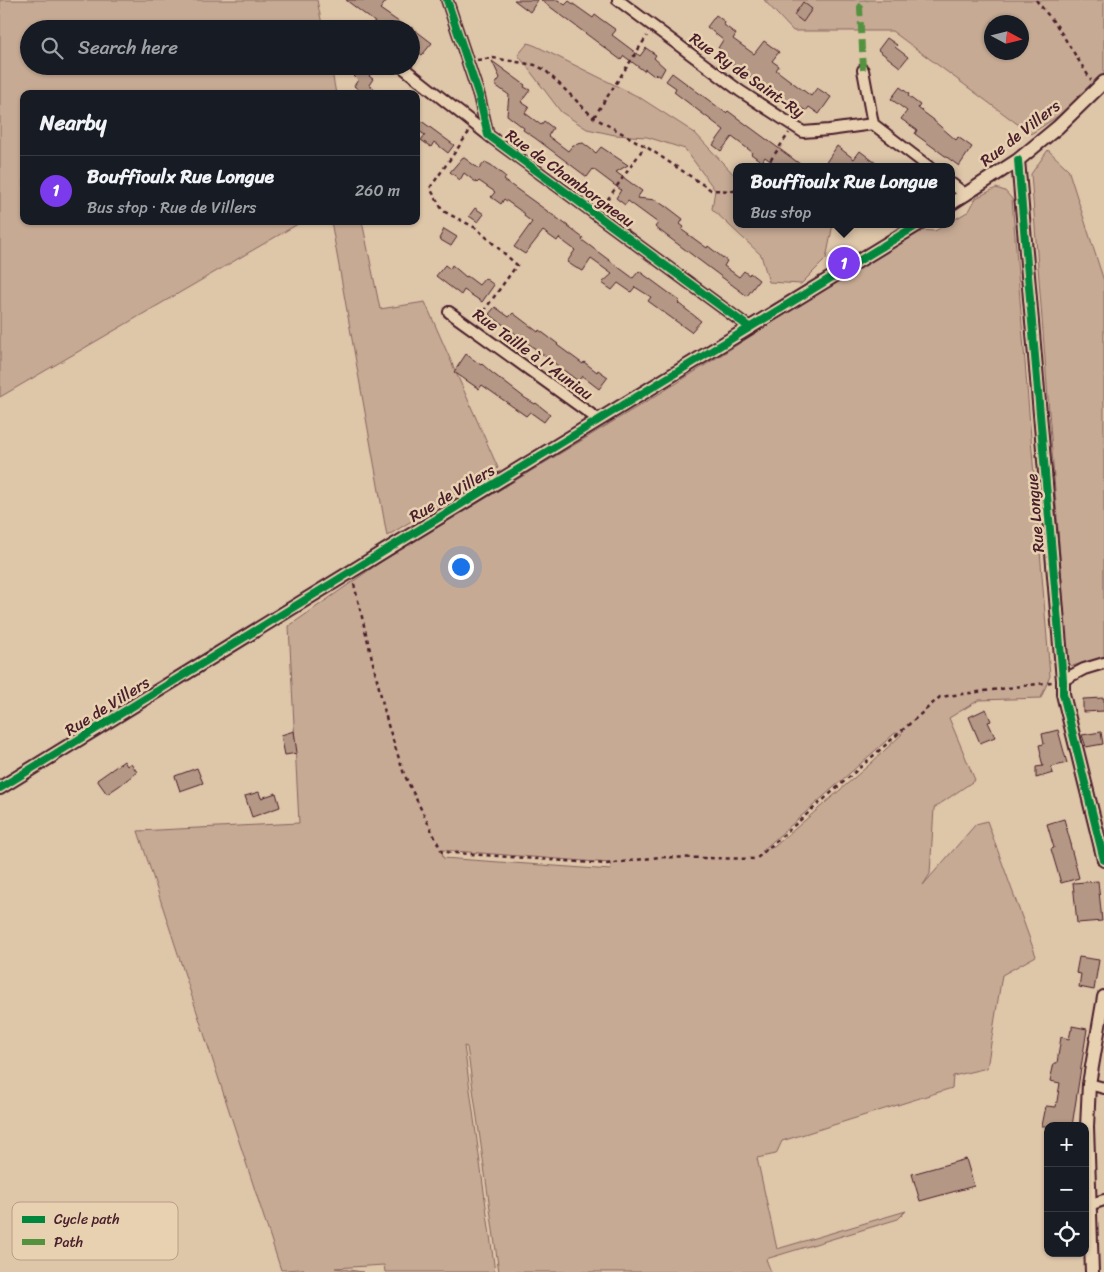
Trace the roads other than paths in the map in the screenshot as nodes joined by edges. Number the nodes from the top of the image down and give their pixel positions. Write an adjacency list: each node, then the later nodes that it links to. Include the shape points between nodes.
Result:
1 (446, 0): 7 (street, Rue de Chamborgneau, via 479,96)
2 (618, 0): 6 (street, Rue Ry de Saint-Ry, via 740,91 803,132)
3 (863, 70): 6 (street)
4 (412, 75): 7 (street, Rue de Chamborgneau)
5 (1100, 86): 8 (street, Rue de Villers)
6 (873, 124): 9 (street)
7 (488, 135): 15 (street, Rue de Chamborgneau)
8 (1018, 160): 11 (street, Rue de Villers); 18 (street, Rue Longue)
9 (925, 163)
10 (955, 186): 11 (street)
11 (966, 194): 12 (street, Rue de Villers)
12 (955, 202)
13 (912, 228): 15 (street, Rue de Villers)
14 (449, 312): 16 (street, Rue Taille à l'Auniau)
15 (749, 327): 16 (street, Rue de Villers)
16 (599, 420): 19 (street, Rue de Villers)
17 (1104, 663): 18 (street)
18 (1063, 680): 20 (street, Rue Longue, via 1063,694)
19 (0, 788)
20 (1104, 860)
21 (1104, 997): 22 (street)
22 (1090, 1084): 23 (street); 24 (street)
23 (1104, 1088)
24 (1088, 1167)
25 (1104, 1200): 26 (street)
26 (1089, 1205): 27 (street)
27 (1092, 1272)

